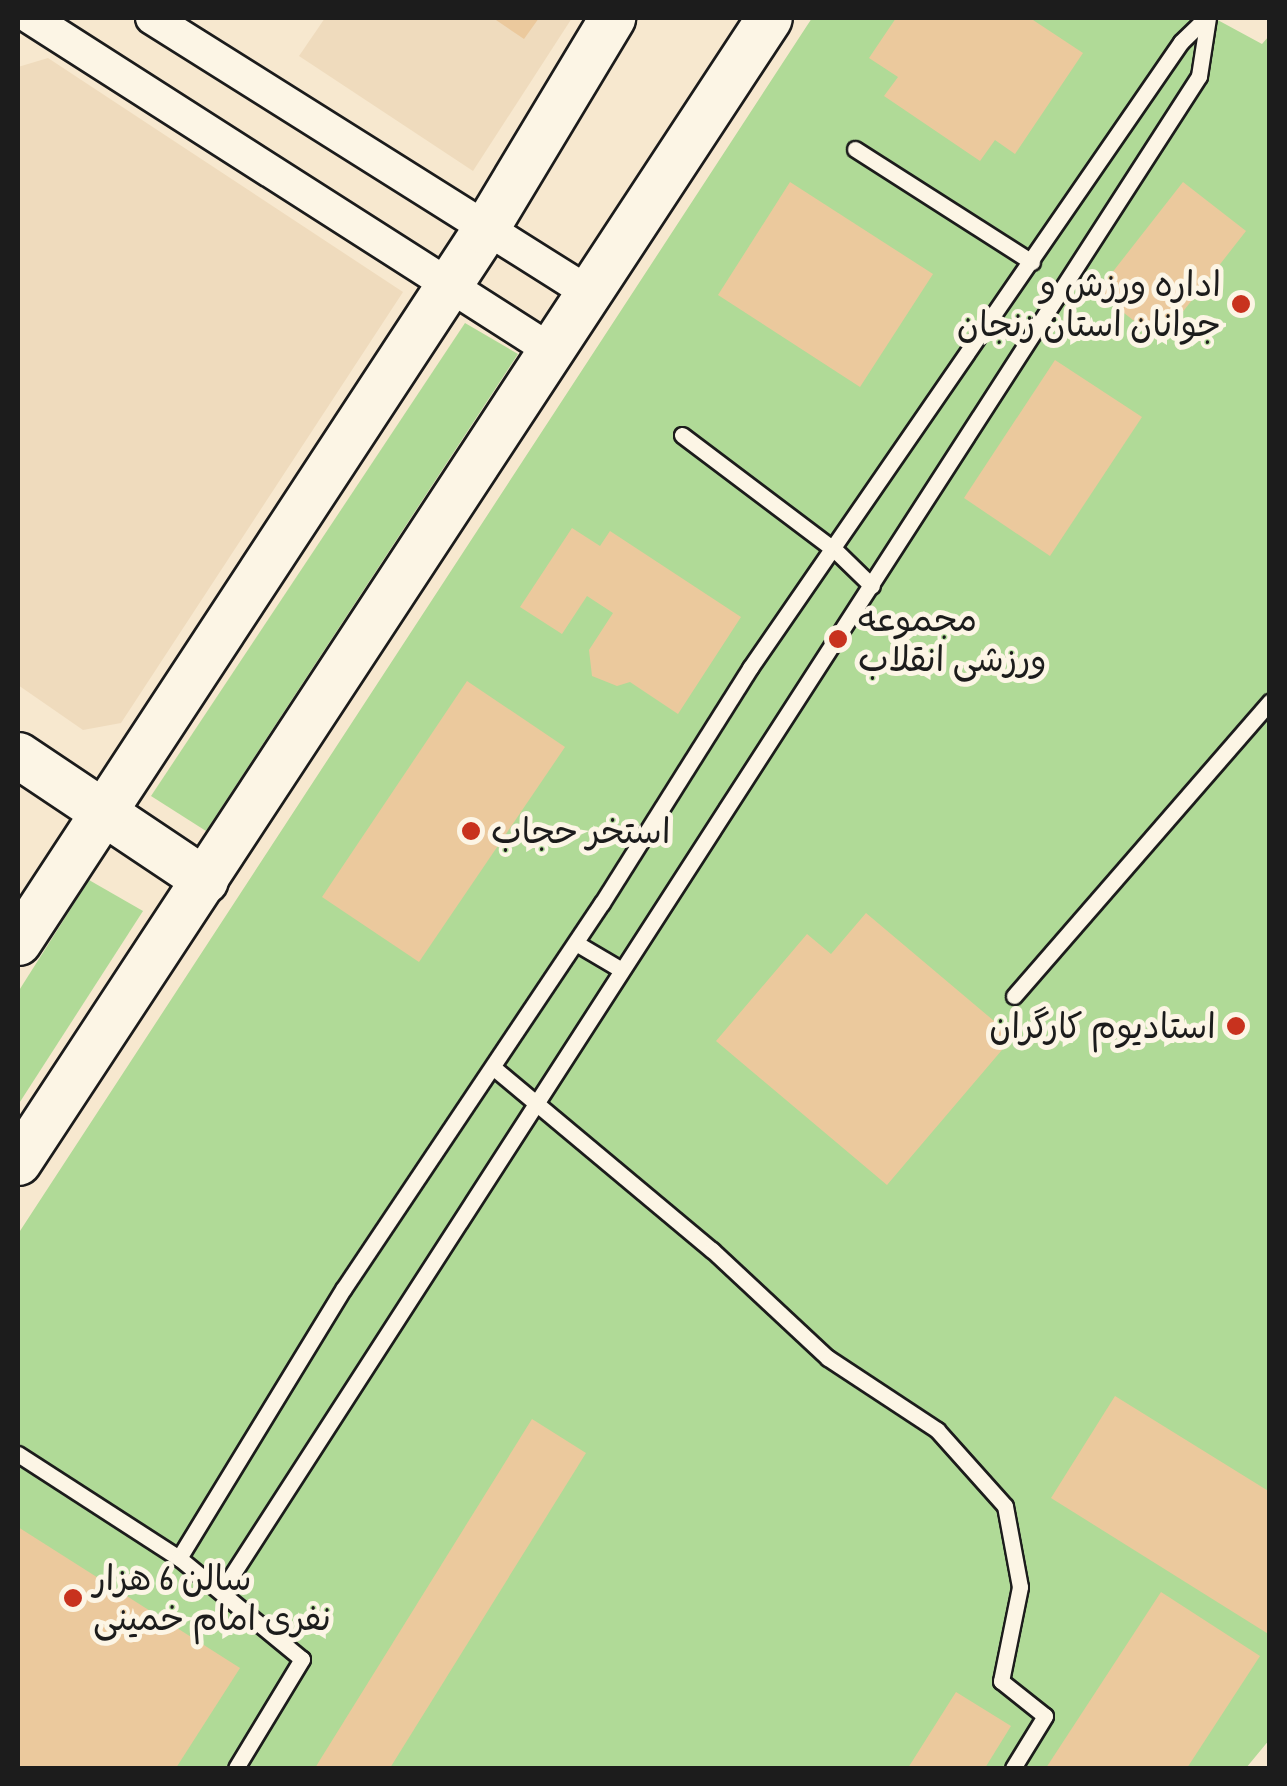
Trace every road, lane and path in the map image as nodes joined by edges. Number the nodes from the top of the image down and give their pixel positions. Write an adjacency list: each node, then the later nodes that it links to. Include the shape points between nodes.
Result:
1 (31, 18): 9 (street)
2 (152, 18): 7 (street)
3 (612, 18): 7 (street)
4 (769, 18): 10 (street)
5 (1207, 18): 8 (lane, via 1181,42); 14 (lane, via 1200,76)
6 (855, 149): 8 (lane)
7 (484, 231): 9 (street); 10 (street)
8 (1032, 262): 13 (lane)
9 (446, 289): 11 (street); 17 (street)
10 (586, 291): 11 (street)
11 (548, 349): 18 (street)
12 (682, 436): 13 (lane)
13 (836, 551): 14 (lane); 20 (lane, via 750,668)
14 (872, 586): 21 (lane)
15 (1270, 702): 22 (lane)
16 (18, 755): 17 (street)
17 (102, 812): 18 (street); 19 (street)
18 (205, 880): 25 (street)
19 (18, 942)
20 (576, 943): 21 (lane); 23 (lane)
21 (620, 969): 24 (lane)
22 (1014, 996)
23 (494, 1068): 24 (lane); 27 (lane, via 344,1288)
24 (530, 1105): 28 (lane); 30 (lane, via 712,1250 828,1358 937,1430 1005,1506 1020,1587 1001,1681 1045,1716)
25 (18, 1162)
26 (18, 1454): 27 (lane)
27 (180, 1558): 28 (lane)
28 (220, 1592): 29 (lane, via 302,1660)
29 (236, 1768)
30 (1013, 1768)

